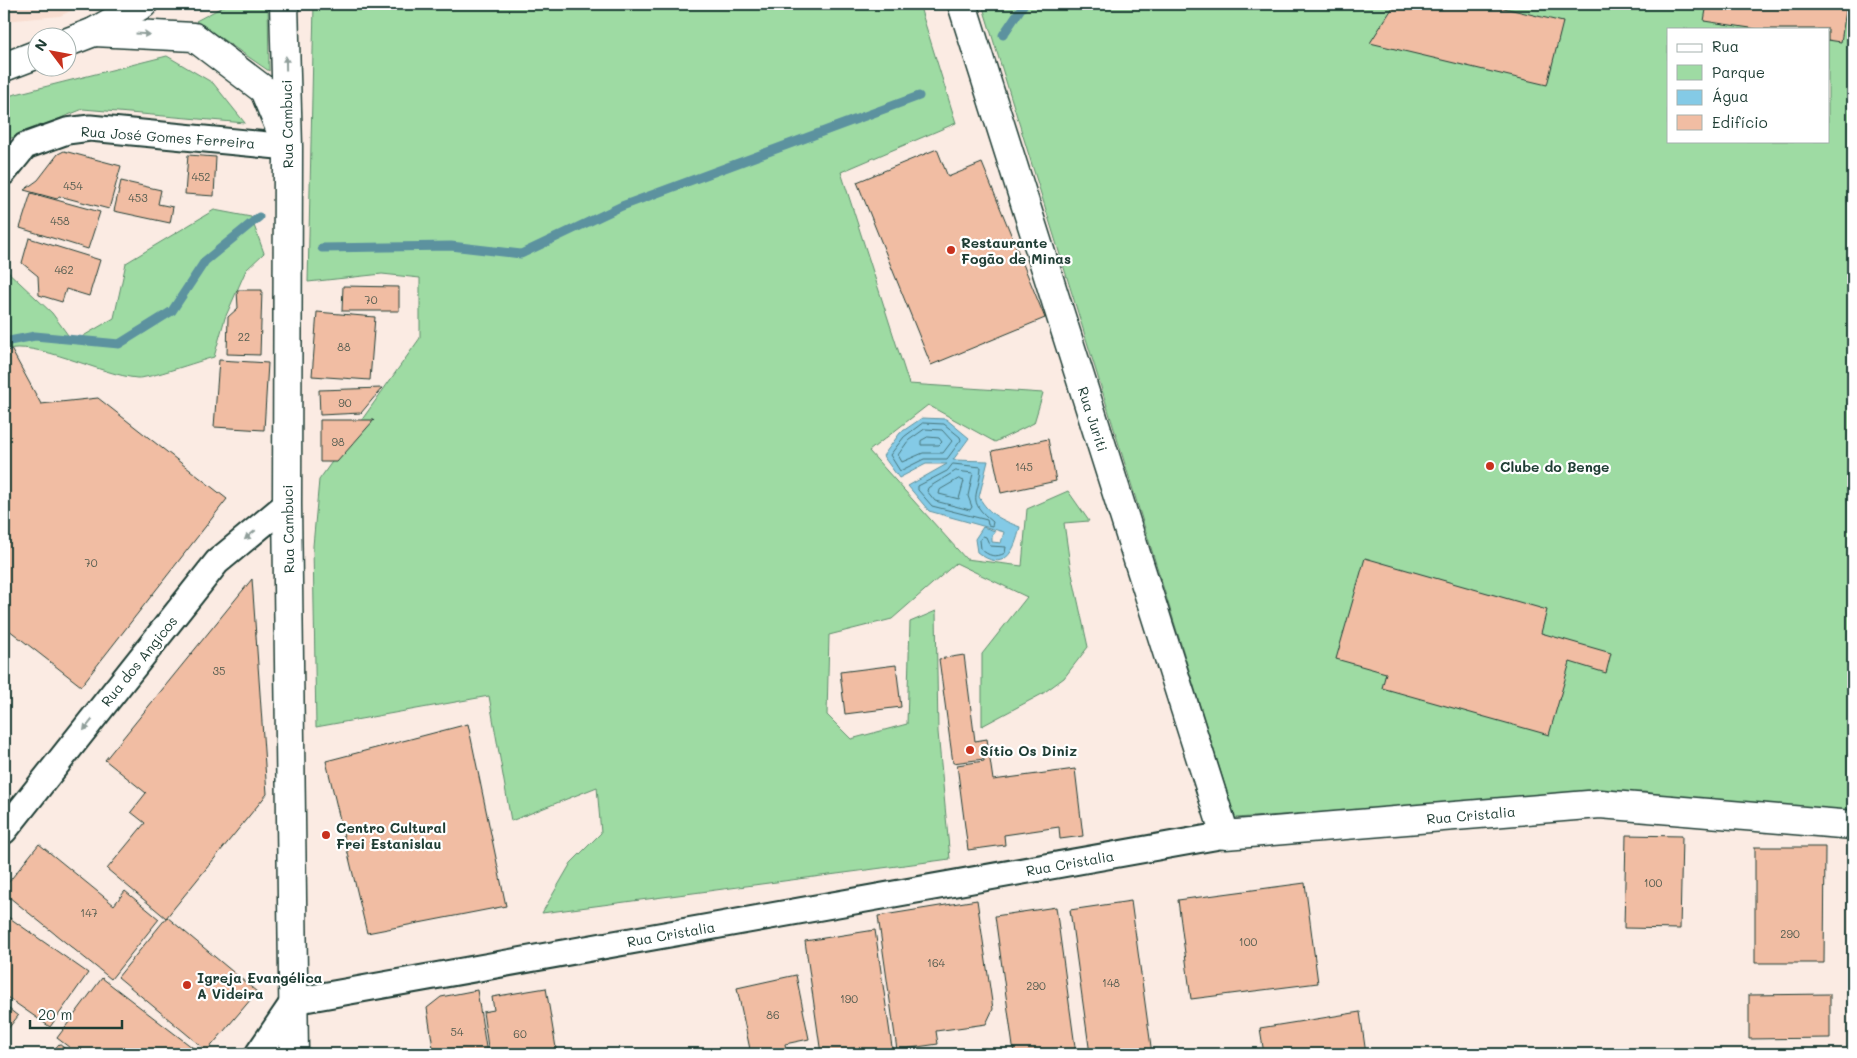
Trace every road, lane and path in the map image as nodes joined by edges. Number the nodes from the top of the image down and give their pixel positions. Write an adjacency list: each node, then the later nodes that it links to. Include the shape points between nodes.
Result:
1 (143, 4): 4 (street)
2 (284, 4): 8 (street, Rua Cambuci, one-way to 2)
3 (962, 4): 13 (street, Rua Juriti)
4 (94, 32): 5 (street); 8 (street, one-way to 8, via 194,36 264,90)
5 (78, 38)
6 (28, 58): 7 (street)
7 (4, 67)
8 (288, 147): 9 (street, Rua José Gomes Ferreira, via 90,128 67,130 25,146); 10 (street, Rua Cambuci)
9 (4, 172)
10 (287, 504): 12 (street, Rua dos Angicos, one-way to 12, via 217,562); 14 (street, Rua Cambuci)
11 (1853, 825): 13 (street, Rua Cristalia, via 1600,804)
12 (4, 831)
13 (1225, 835): 14 (street, Rua Cristalia)
14 (294, 1001): 15 (street); 16 (street, Rua Cambuci)
15 (258, 1054)
16 (294, 1054)

